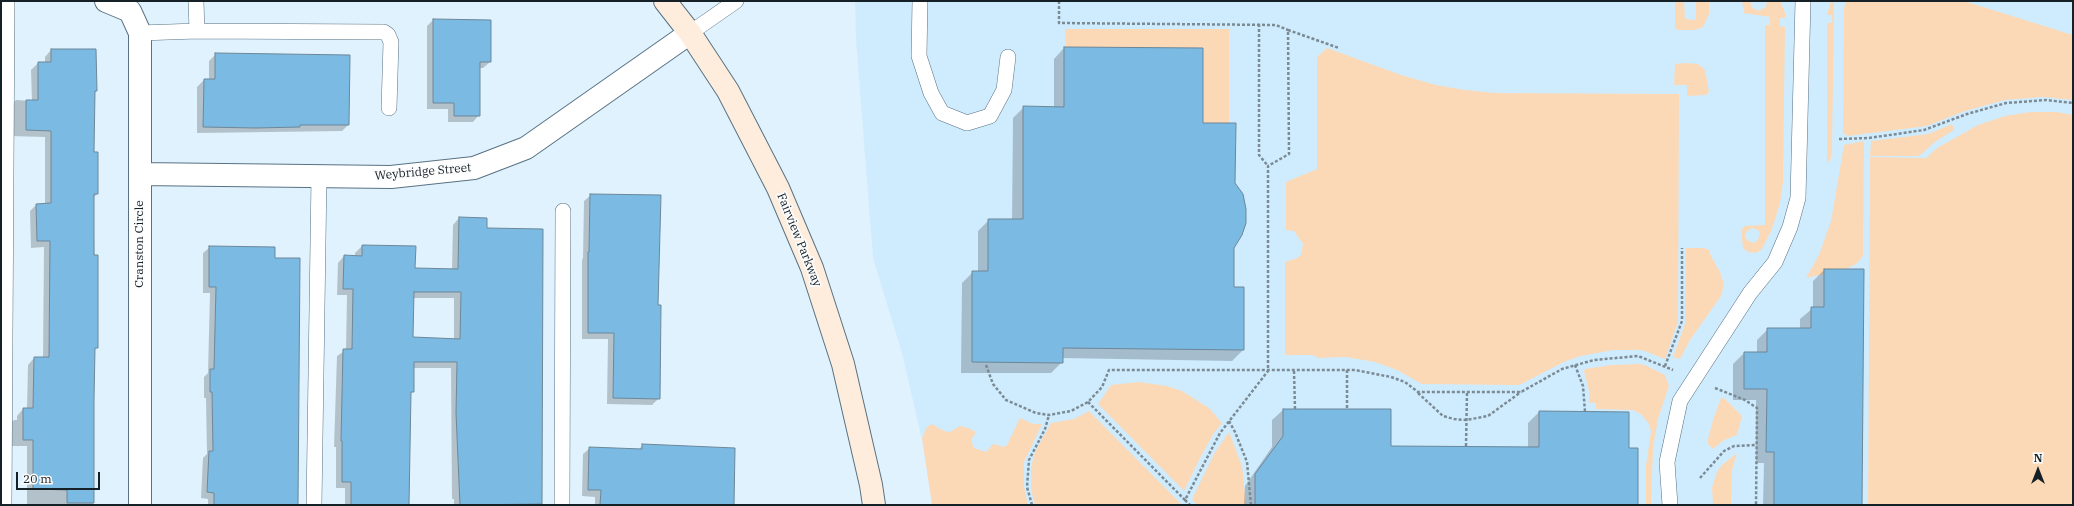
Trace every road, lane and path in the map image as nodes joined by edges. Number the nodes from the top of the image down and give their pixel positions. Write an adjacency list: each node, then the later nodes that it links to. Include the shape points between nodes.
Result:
1 (7, 1): 46 (lane)
2 (106, 1): 12 (street, Cranston Circle, via 130,11)
3 (196, 1): 11 (lane)
4 (665, 1): 13 (main road, Fairview Parkway)
5 (736, 1): 13 (lane)
6 (920, 1): 15 (lane, via 919,56 931,93 942,113 967,123 990,116 1004,90)
7 (1059, 1): 9 (path, via 1059,23)
8 (1803, 1): 54 (lane, via 1798,198 1790,227 1775,262 1750,293 1680,401 1667,462)
9 (1259, 24): 10 (path, via 1276,25); 19 (path, via 1259,155)
10 (1288, 30): 14 (path); 19 (path, via 1289,154)
11 (197, 31): 12 (lane); 17 (lane, via 384,32 391,42)
12 (140, 33): 20 (street, Cranston Circle)
13 (690, 33): 21 (street, Weybridge Street, via 526,148 467,169 391,177); 50 (main road, Fairview Parkway, via 732,98 778,188 812,268 843,364)
14 (1339, 48)
15 (1008, 57)
16 (2073, 103): 18 (path, via 2046,100 2006,103 1924,130 1869,138)
17 (390, 108)
18 (1838, 139)
19 (1268, 166): 29 (path)
20 (140, 174): 21 (street, Weybridge Street); 47 (street, Cranston Circle)
21 (319, 176): 48 (lane)
22 (563, 211): 49 (lane)
23 (1682, 248): 26 (path, via 1682,321)
24 (986, 365): 39 (path, via 993,384 1006,400 1036,413)
25 (1575, 365): 26 (path, via 1601,359 1638,356); 34 (path, via 1562,369); 38 (path, via 1583,386)
26 (1665, 366): 28 (path)
27 (1347, 370): 30 (path); 32 (path, via 1391,377 1405,382); 37 (path)
28 (1674, 370)
29 (1268, 371): 30 (path); 35 (path, via 1109,370 1102,386); 41 (path)
30 (1294, 371): 36 (path)
31 (1715, 388): 42 (path, via 1745,400 1757,408)
32 (1418, 392): 33 (path); 40 (path, via 1443,416)
33 (1467, 392): 34 (path); 40 (path)
34 (1521, 392): 40 (path, via 1488,416)
35 (1088, 402): 39 (path, via 1070,411); 45 (path)
36 (1294, 408)
37 (1347, 409)
38 (1585, 412)
39 (1049, 415): 51 (path, via 1045,429 1029,460 1027,487)
40 (1466, 420): 43 (path)
41 (1229, 421): 45 (path); 53 (path, via 1247,462)
42 (1756, 445): 44 (path, via 1734,446 1724,451); 55 (path)
43 (1466, 446)
44 (1700, 478)
45 (1185, 500): 52 (path)
46 (4, 505)
47 (140, 505)
48 (314, 505)
49 (562, 505)
50 (874, 505)
51 (1032, 505)
52 (1190, 505)
53 (1251, 505)
54 (1670, 505)
55 (1756, 505)

